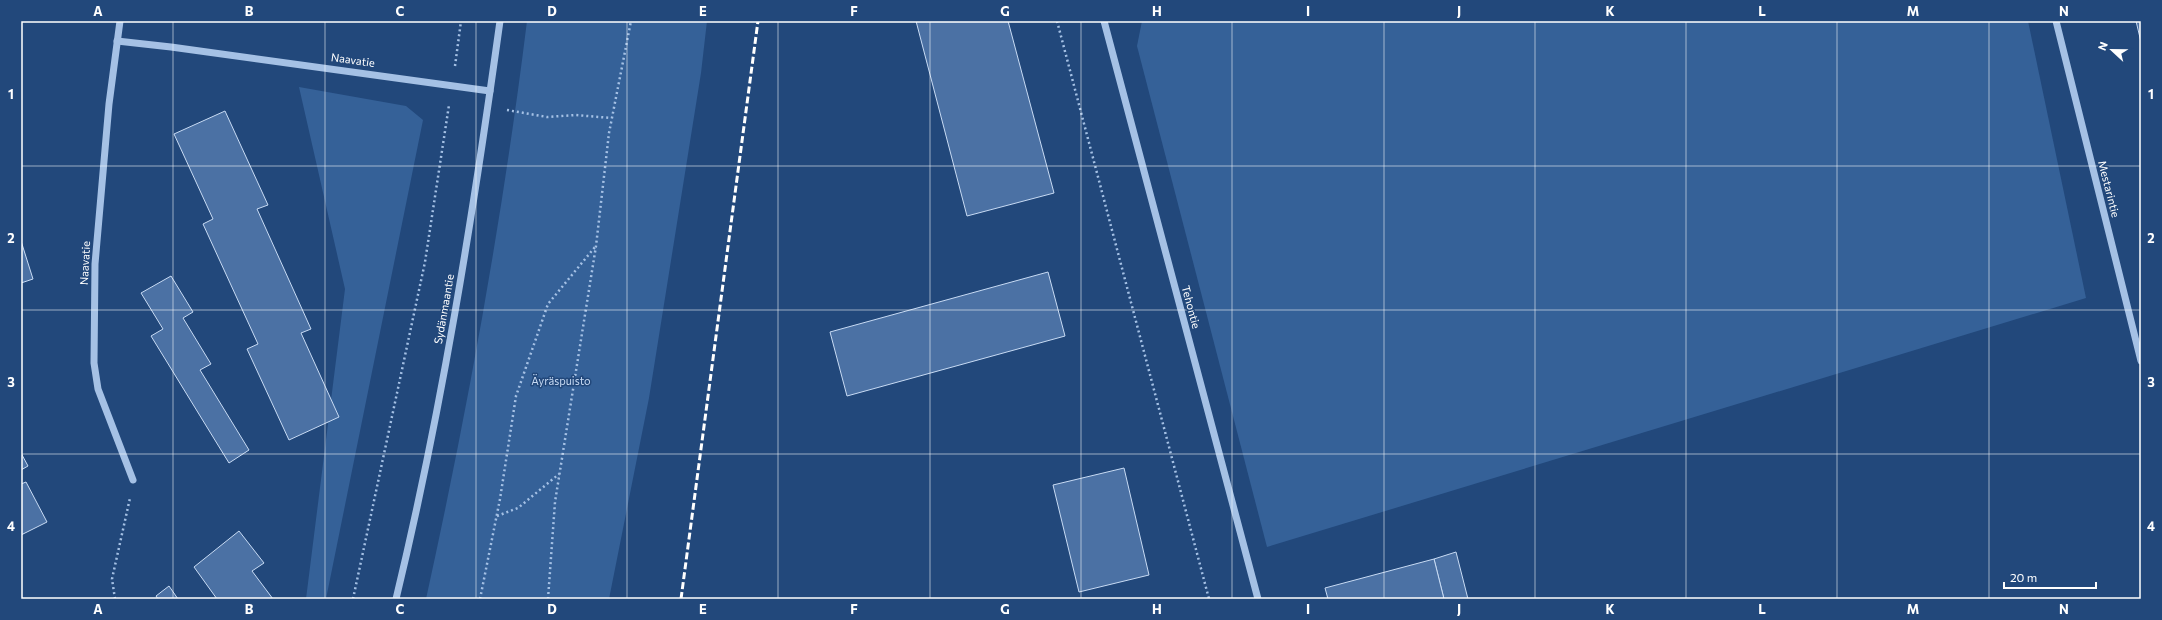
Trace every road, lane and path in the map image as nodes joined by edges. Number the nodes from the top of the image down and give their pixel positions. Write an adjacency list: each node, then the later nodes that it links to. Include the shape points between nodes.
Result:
1 (120, 21): 8 (street, Naavatie)
2 (461, 21): 9 (path)
3 (500, 21): 10 (street, Sydänmaantie)
4 (631, 21): 13 (path)
5 (1057, 21): 24 (path)
6 (1104, 21): 25 (street, Tehontie)
7 (2056, 21): 15 (street, Mestarintie)
8 (117, 42): 10 (street, Naavatie, via 171,47); 17 (street, Naavatie, via 95,264 94,363 98,390)
9 (456, 63)
10 (490, 91): 11 (street, Sydänmaantie)
11 (488, 106): 13 (path, via 547,117 576,115); 21 (street, Sydänmaantie, via 457,304 413,530)
12 (448, 110): 20 (path, via 425,262)
13 (612, 118): 14 (path)
14 (596, 246): 16 (path); 18 (path, via 548,304 516,396)
15 (2141, 361)
16 (560, 473): 18 (path, via 518,508); 23 (path, via 555,502)
17 (133, 480): 19 (path, via 112,579)
18 (497, 516): 22 (path)
19 (115, 599)
20 (353, 599)
21 (396, 599)
22 (480, 599)
23 (548, 599)
24 (1209, 599)
25 (1258, 599)

